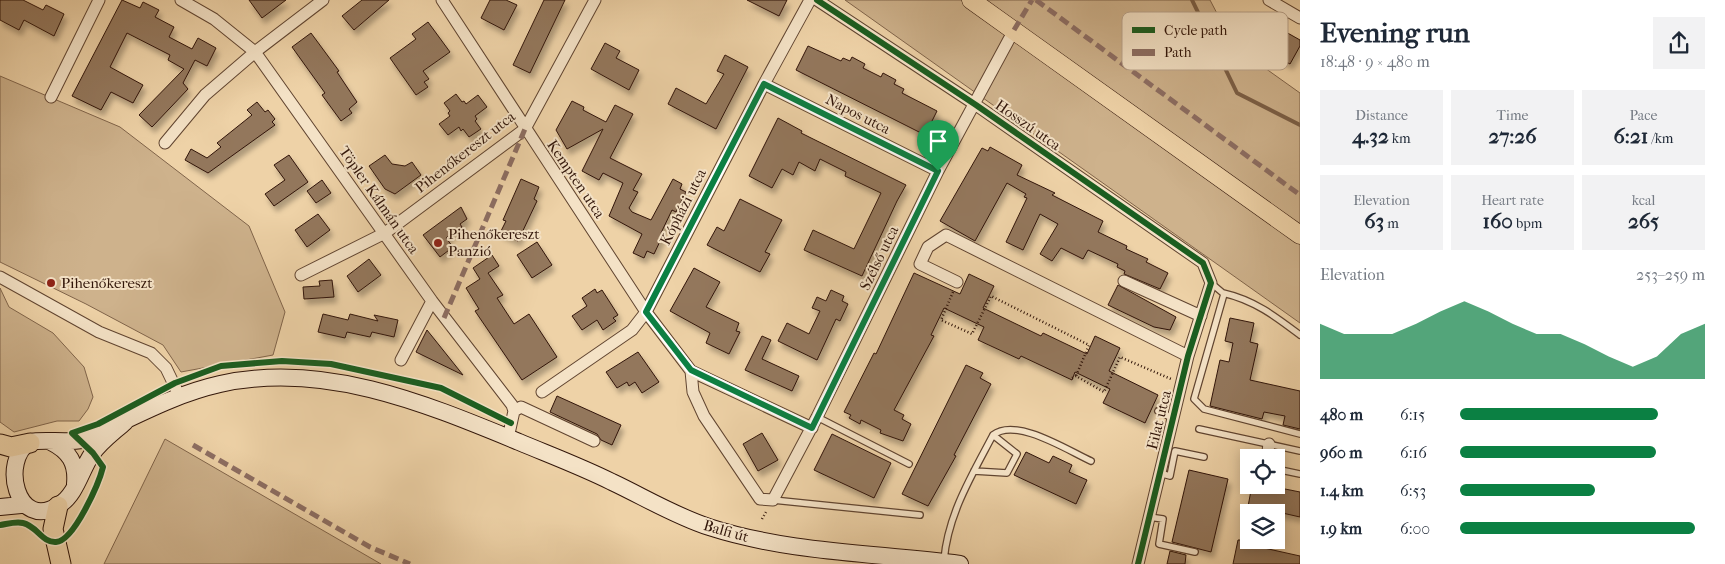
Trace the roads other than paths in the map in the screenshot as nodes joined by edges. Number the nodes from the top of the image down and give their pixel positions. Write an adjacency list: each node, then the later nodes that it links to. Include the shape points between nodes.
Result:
1 (99, 0): 14 (street)
2 (322, 0): 12 (street)
3 (442, 0): 16 (street, Kempten utca)
4 (594, 0): 16 (street, Pihenőkereszt utca)
5 (810, 0): 13 (street, Kópházi utca)
6 (817, 0): 15 (street, Hosszú utca)
7 (970, 0): 11 (main road)
8 (1270, 0): 10 (street)
9 (185, 1): 12 (street, Töpler Kálmán utca, via 236,34)
10 (1300, 18)
11 (1014, 30): 15 (street, Szélső utca); 20 (main road)
12 (255, 52): 17 (street, via 205,95); 19 (street, Töpler Kálmán utca)
13 (764, 84): 18 (street, Napos utca); 28 (street, Kópházi utca)
14 (51, 97)
15 (976, 105): 18 (street, Szélső utca); 25 (street, Hosszú utca, via 1204,263)
16 (524, 129): 19 (street, Pihenőkereszt utca); 28 (street, Kempten utca)
17 (165, 144)
18 (938, 171): 40 (street, Szélső utca)
19 (385, 233): 21 (street, Pihenőkereszt utca); 27 (street, Töpler Kálmán utca)
20 (1300, 235)
21 (301, 275)
22 (0, 277): 35 (street, via 99,332 151,353 166,368)
23 (1124, 281): 29 (street)
24 (957, 282): 31 (street, via 920,264 928,246 946,235)
25 (1211, 283): 26 (lane); 29 (street, Eilat utca)
26 (1223, 293): 30 (lane, via 1244,297 1266,309); 42 (lane, via 1194,399 1204,409)
27 (432, 301): 32 (street); 36 (street, Töpler Kálmán utca)
28 (646, 312): 33 (street, Kempten utca); 34 (street, Kópházi utca, via 632,330)
29 (1201, 316): 31 (street, Eilat utca)
30 (1300, 335)
31 (1188, 356): 38 (street, Eilat utca)
32 (401, 360)
33 (691, 370): 40 (street, Kempten utca); 61 (street, via 693,392 704,416 760,498)
34 (542, 392)
35 (179, 395): 39 (main road, Balfi út); 44 (main road, Balfi út, via 222,383 257,378 292,376 323,379 401,398)
36 (517, 409): 44 (street); 45 (street)
37 (1158, 411): 38 (lane)
38 (1172, 418): 57 (street, Eilat utca)
39 (125, 422): 46 (main road, via 83,440); 60 (main road, via 93,453)
40 (814, 422): 54 (lane); 61 (street, Szélső utca)
41 (1199, 429): 49 (lane)
42 (1300, 434)
43 (993, 435): 53 (lane, via 999,430 1024,430); 55 (lane); 55 (lane, via 1017,454 1007,473)
44 (508, 438): 68 (main road, Balfi út, via 611,481 676,514 736,535 800,546)
45 (594, 441)
46 (51, 442): 47 (main road); 60 (main road, via 70,457 75,469)
47 (30, 443): 48 (highway, via 11,447); 59 (main road, via 10,458)
48 (0, 444)
49 (1270, 444): 50 (street); 51 (lane)
50 (1269, 449)
51 (1300, 451)
52 (1204, 457): 57 (lane, via 1175,451 1170,476)
53 (1091, 461)
54 (909, 464)
55 (974, 471): 68 (lane, via 954,512 945,544)
56 (1285, 471): 58 (lane)
57 (1159, 473): 66 (street, Eilat utca)
58 (1300, 474)
59 (3, 477): 62 (main road, via 9,491)
60 (75, 484): 63 (main road, via 69,496)
61 (774, 500): 65 (lane)
62 (21, 505): 63 (main road, via 45,511); 64 (main road)
63 (58, 506): 69 (highway, via 53,529)
64 (0, 507)
65 (920, 515)
66 (1149, 517): 67 (lane, via 1163,519 1159,544); 71 (street, Eilat utca)
67 (1195, 552)
68 (944, 562): 70 (main road, Balfi út)
69 (61, 564)
70 (960, 564)
71 (1138, 564)

